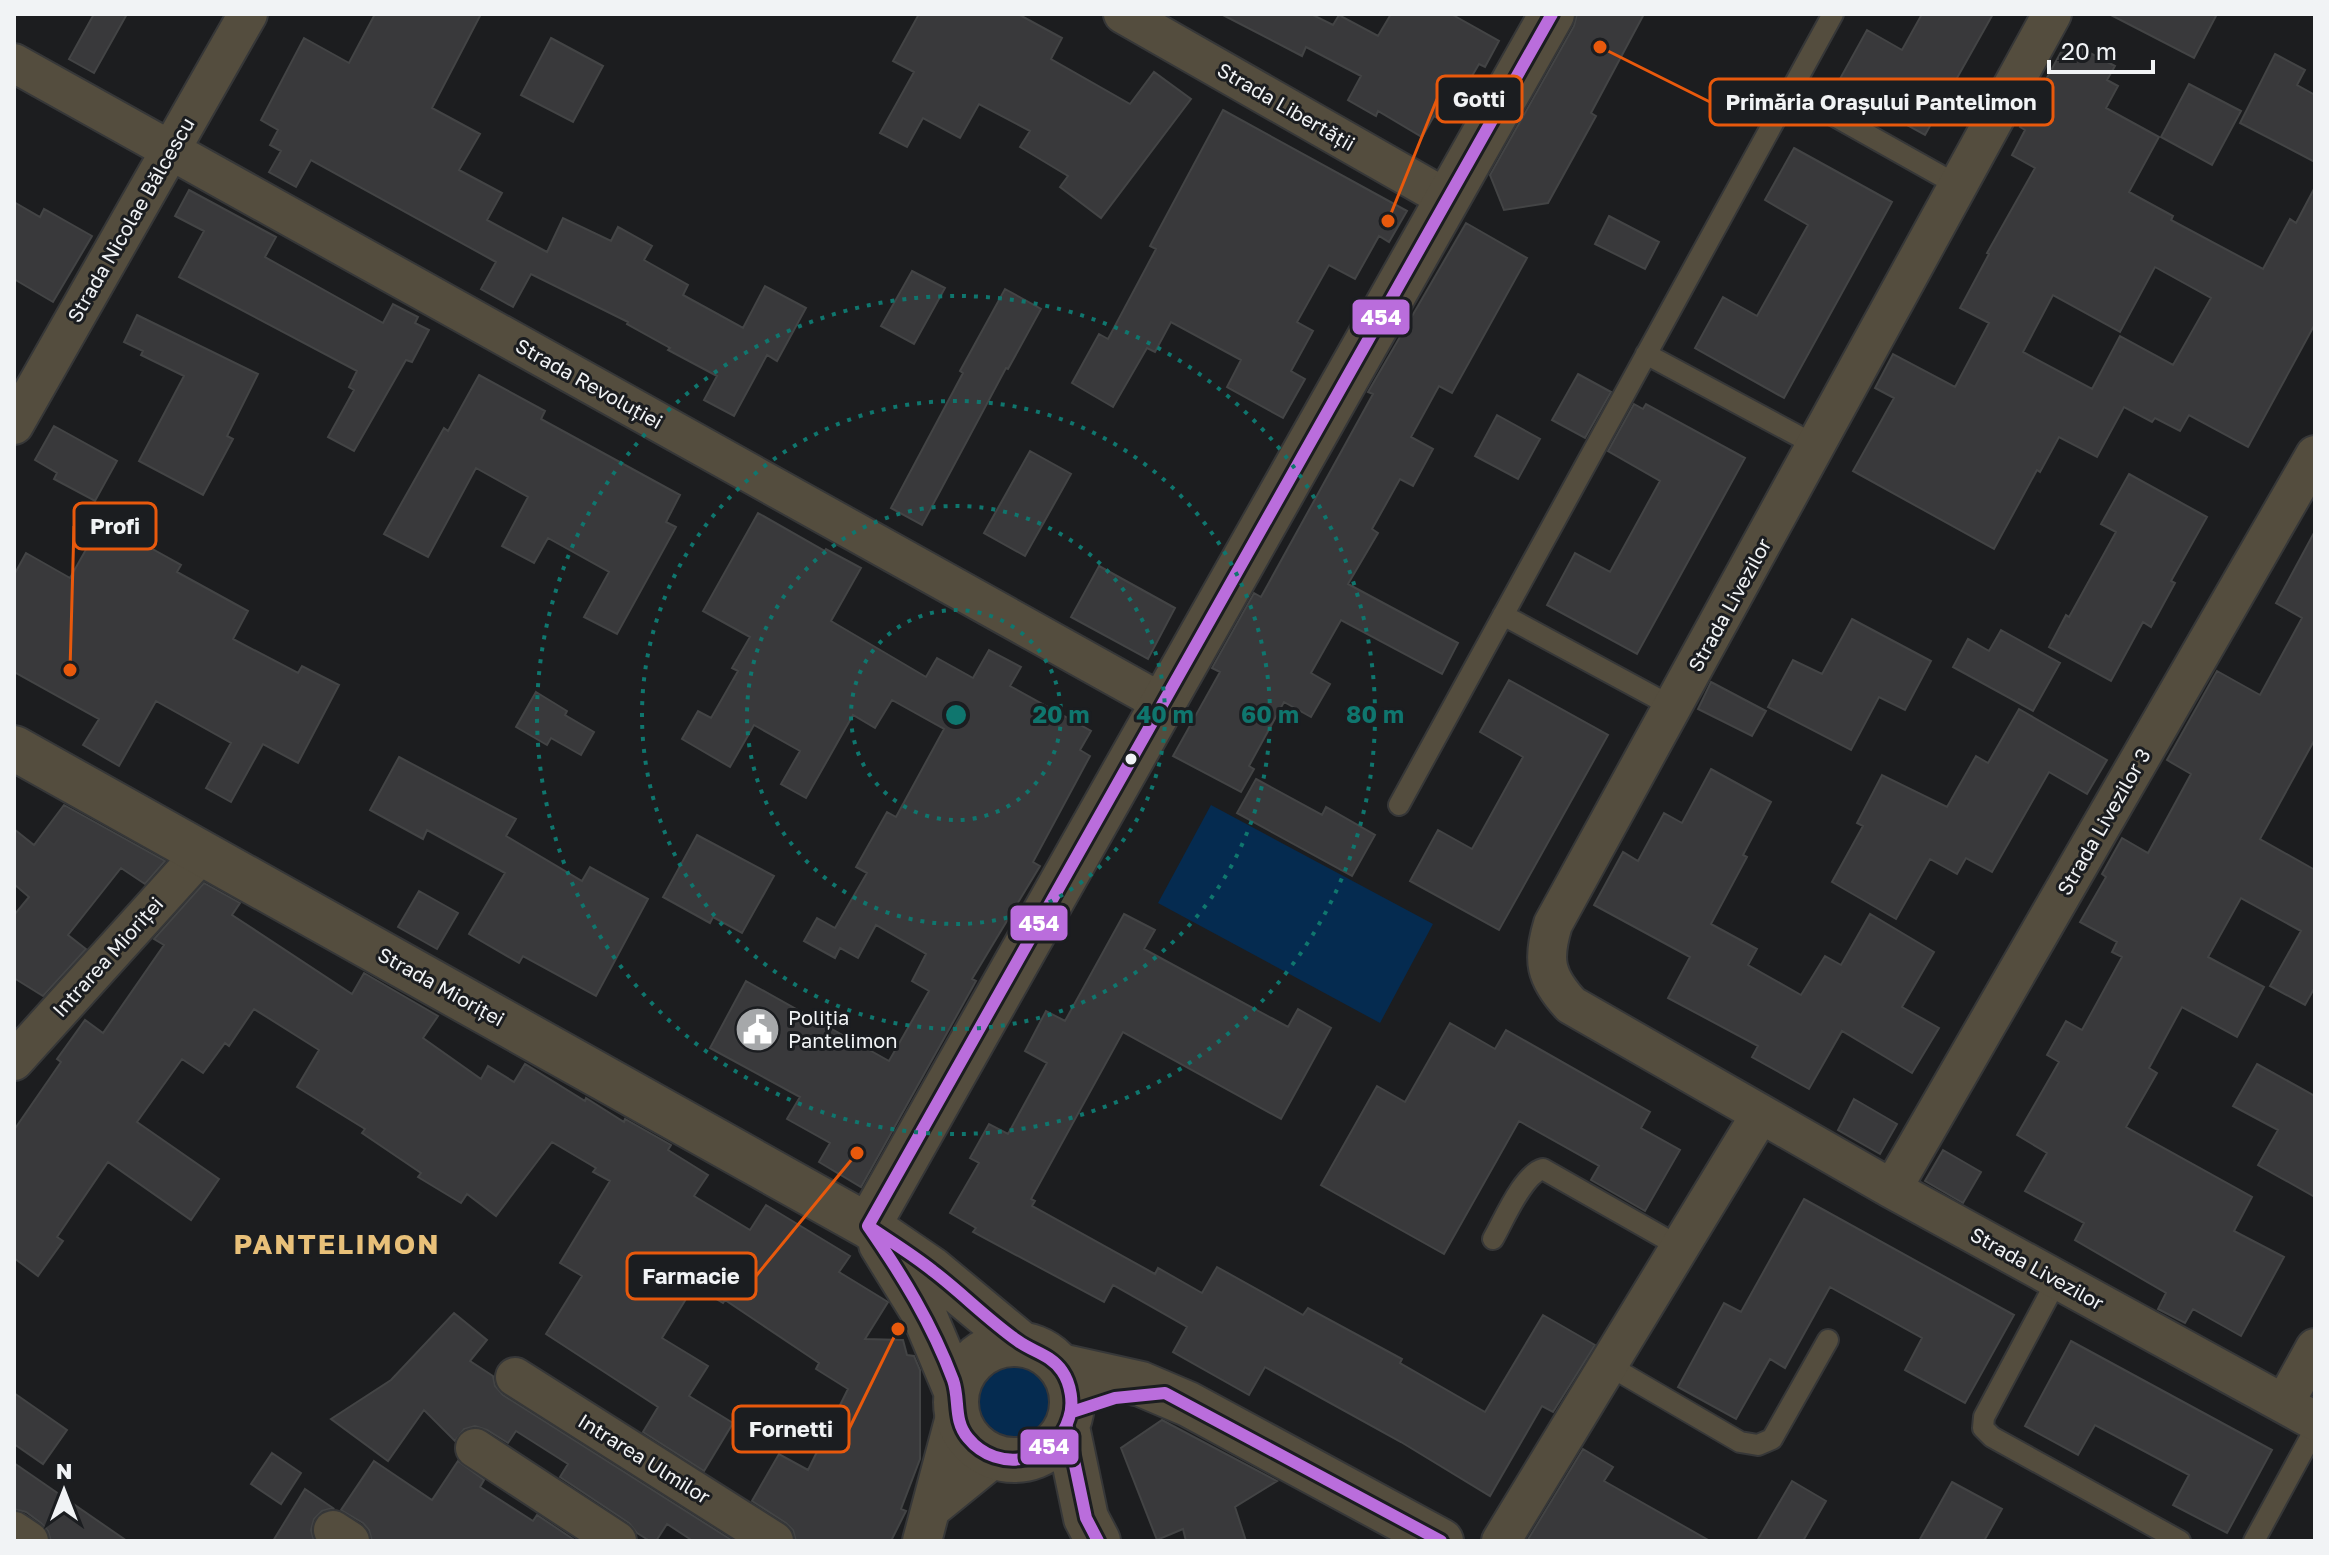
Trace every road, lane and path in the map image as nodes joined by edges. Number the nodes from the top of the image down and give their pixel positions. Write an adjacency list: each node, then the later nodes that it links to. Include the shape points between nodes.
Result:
1 (248, 14): 8 (street, Strada Nicolae Bălcescu)
2 (1123, 14): 10 (street, Strada Libertății)
3 (1552, 14): 10 (street)
4 (1833, 14): 7 (lane)
5 (2052, 14): 9 (street, Strada Livezilor)
6 (14, 63): 8 (street, Strada Revoluției)
7 (1790, 91): 9 (lane); 11 (lane)
8 (171, 151): 12 (street, Strada Nicolae Bălcescu); 16 (street, Strada Revoluției)
9 (1959, 186): 13 (street, Strada Livezilor)
10 (1449, 200): 16 (street)
11 (1646, 354): 13 (lane); 15 (lane)
12 (14, 425)
13 (1817, 446): 17 (street, Strada Livezilor)
14 (2315, 455): 23 (street, Strada Livezilor 3)
15 (1503, 615): 17 (lane); 19 (lane)
16 (1164, 704): 24 (street)
17 (1673, 707): 22 (street, Strada Livezilor, via 1553,924 1546,948 1548,970 1571,1005)
18 (14, 748): 20 (street, Strada Mioriței)
19 (1399, 805)
20 (202, 853): 21 (street, Intrarea Mioriței); 24 (street, Strada Mioriței)
21 (14, 1061)
22 (1760, 1115): 23 (street, Strada Livezilor); 26 (street)
23 (1892, 1189): 27 (street, Strada Livezilor)
24 (868, 1226): 29 (street, Strada Mioriței, via 931,1269); 35 (street, Strada Mioriței, via 923,1312)
25 (1493, 1239): 26 (lane, via 1525,1183 1543,1169)
26 (1680, 1247): 31 (street)
27 (2057, 1280): 36 (street, Strada Livezilor); 49 (lane, via 1984,1417 1983,1428)
28 (1828, 1340): 31 (lane, via 1772,1439 1758,1445 1740,1442)
29 (1020, 1343): 32 (street, via 1036,1347); 35 (street, via 980,1355 962,1375)
30 (2315, 1348): 36 (street)
31 (1608, 1365): 48 (street)
32 (1060, 1366): 34 (street); 37 (street, via 1072,1395)
33 (515, 1377): 46 (street, Intrarea Ulmilor)
34 (1165, 1393): 37 (street, via 1115,1398); 47 (street)
35 (956, 1402): 40 (street, via 969,1440 981,1451); 41 (street)
36 (2299, 1412)
37 (1069, 1419): 40 (street, via 1048,1450); 42 (street)
38 (2315, 1429): 50 (lane)
39 (475, 1448): 45 (street)
40 (1007, 1459): 41 (street); 42 (street)
41 (926, 1525)
42 (1092, 1529)
43 (14, 1531): 44 (street)
44 (29, 1541)
45 (617, 1541)
46 (774, 1541)
47 (1441, 1541)
48 (1501, 1541)
49 (2180, 1541)
50 (2254, 1541)

